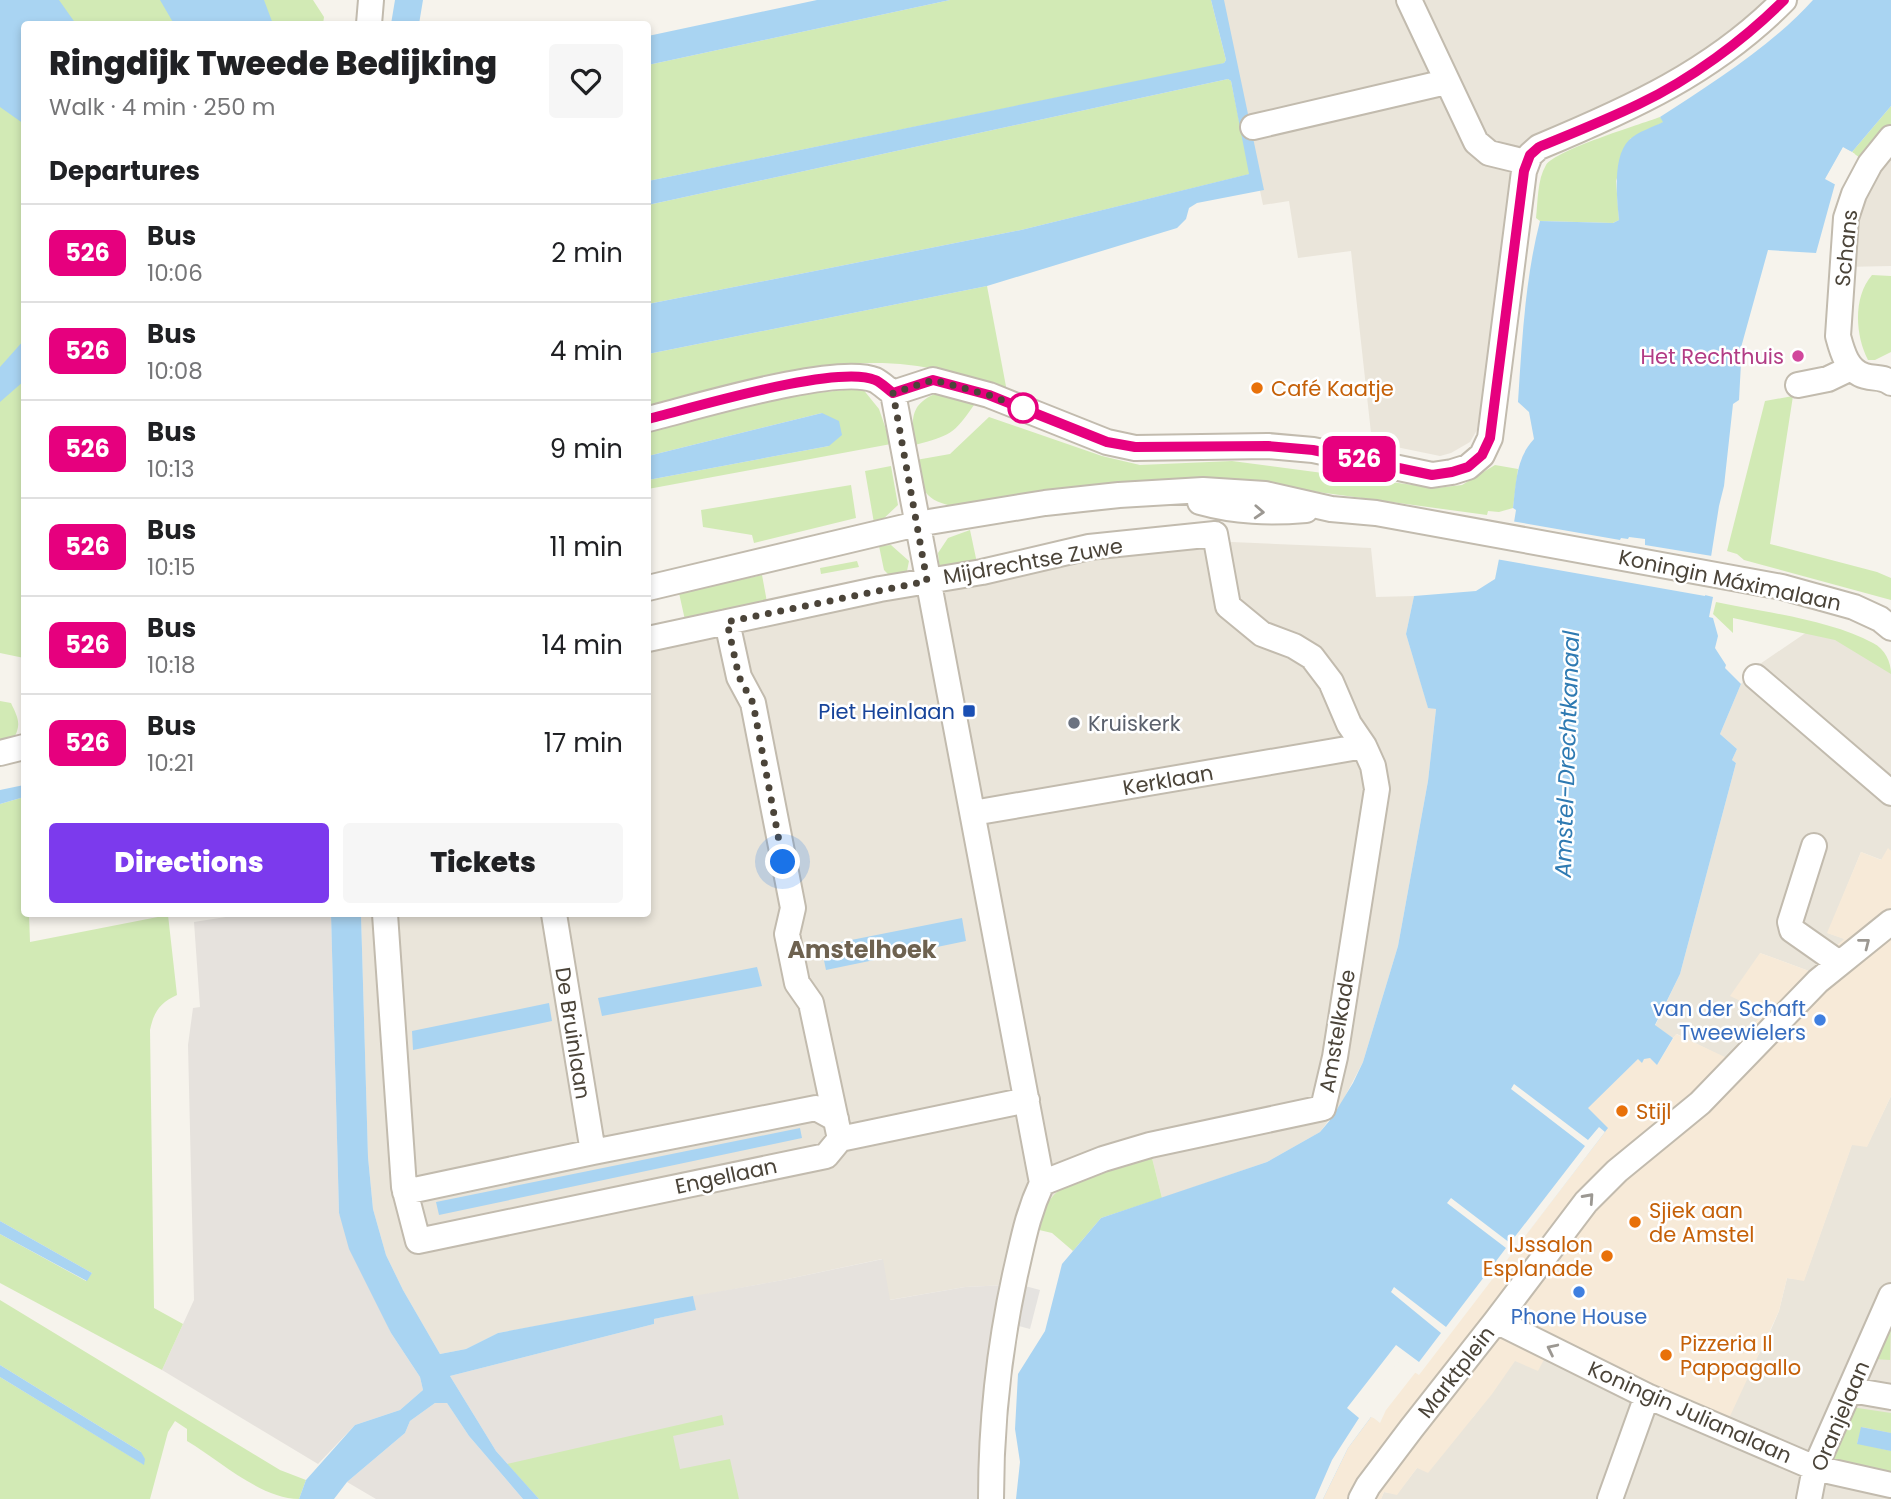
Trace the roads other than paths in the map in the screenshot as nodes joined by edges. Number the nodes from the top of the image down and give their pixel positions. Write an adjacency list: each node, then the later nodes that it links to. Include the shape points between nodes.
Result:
1 (371, 0): 4 (street)
2 (1409, 0): 5 (street)
3 (1784, 0): 8 (street, via 1751,31 1681,80 1642,103 1539,147)
4 (369, 21)
5 (1446, 82): 6 (street); 8 (street, via 1482,149)
6 (1253, 127)
7 (1891, 138): 9 (street, Schans, via 1870,164 1846,218 1838,336)
8 (1526, 162): 12 (street, via 1490,438 1482,455 1468,467 1432,475 1313,450 1125,446 989,395 933,380)
9 (1851, 368): 10 (street, via 1863,376); 11 (street)
10 (1888, 376)
11 (1798, 385)
12 (893, 393): 13 (street, via 876,380 839,376); 14 (street)
13 (651, 418)
14 (917, 524): 16 (street); 17 (street); 19 (street, Koningin Máximalaan, via 1119,495 1203,490 1265,494 1782,587 1854,607)
15 (1215, 534): 16 (street, Mijdrechtse Zuwe, via 1089,547); 22 (street, Amstelkade, via 1228,606 1262,634 1312,657 1331,682)
16 (927, 581): 18 (street, Mijdrechtse Zuwe); 26 (street)
17 (651, 587)
18 (727, 622): 20 (street, Mijdrechtse Zuwe); 33 (street, via 739,677 753,703 793,908 787,934 797,983 811,1003)
19 (1887, 622)
20 (651, 638)
21 (1756, 677): 25 (street)
22 (1364, 746): 26 (street, Kerklaan); 35 (street, Amstelkade, via 1377,789 1323,1108 1150,1144)
23 (21, 748): 24 (street)
24 (0, 753)
25 (1891, 793)
26 (973, 813): 32 (street)
27 (1814, 846): 31 (street, via 1790,922 1792,930)
28 (385, 917): 36 (street)
29 (554, 917): 34 (street, De Bruinlaan)
30 (1891, 922): 31 (street, Marktplein, one-way to 30)
31 (1839, 963): 38 (street, Marktplein, one-way to 31, via 1601,1186 1700,1103)
32 (1027, 1100): 33 (street, Engellaan); 35 (street)
33 (838, 1129): 34 (street, Engellaan, via 816,1108); 36 (street, Engellaan, via 826,1156 418,1241)
34 (593, 1152): 36 (street, Engellaan)
35 (1042, 1183): 45 (street, via 1029,1211 997,1371)
36 (405, 1192)
37 (1891, 1296): 39 (street, Oranjelaan)
38 (1496, 1321): 40 (street, Koningin Julianalaan, one-way to 38); 44 (street, Marktplein)
39 (1851, 1390): 41 (street); 42 (street, Oranjelaan)
40 (1647, 1396): 42 (street, Koningin Julianalaan); 46 (street)
41 (1891, 1397)
42 (1815, 1468): 43 (street, Koningin Julianalaan); 47 (street, Oranjelaan)
43 (1891, 1485)
44 (1365, 1492)
45 (991, 1499)
46 (1611, 1499)
47 (1809, 1499)

